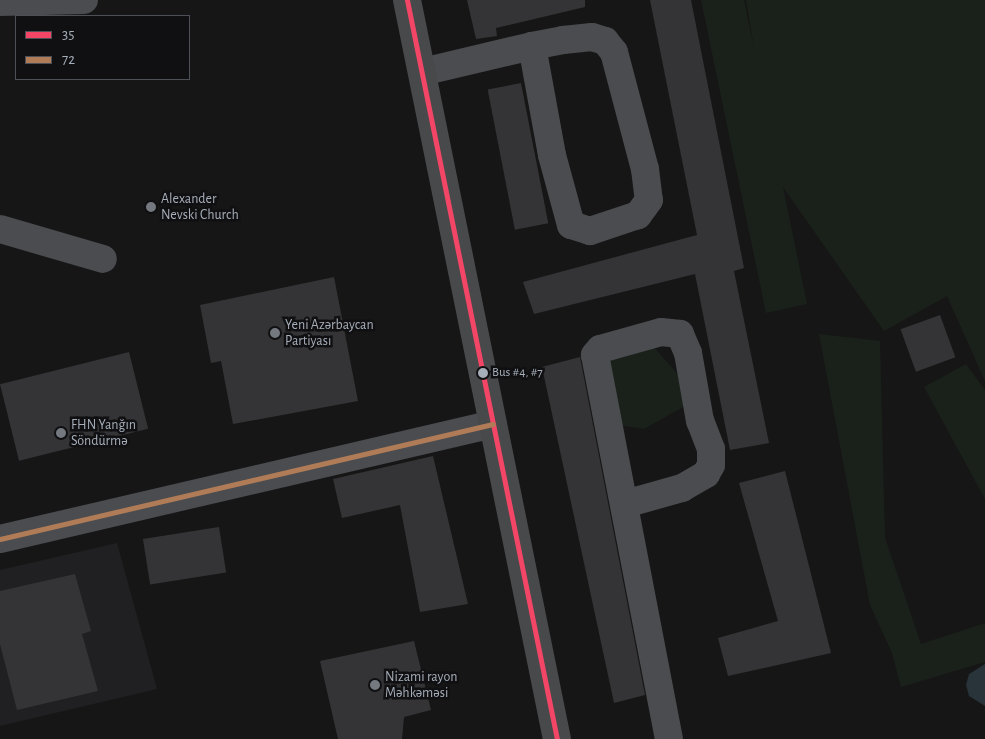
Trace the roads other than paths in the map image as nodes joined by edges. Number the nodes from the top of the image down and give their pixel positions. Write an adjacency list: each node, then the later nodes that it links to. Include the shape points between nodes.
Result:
1 (84, 0): 3 (street)
2 (407, 0): 5 (main road)
3 (0, 2)
4 (532, 46): 4 (street, via 592,36 605,40 614,52 645,169 649,200 638,215 590,231 572,225 552,156); 5 (street)
5 (422, 72): 8 (main road)
6 (0, 229): 7 (street)
7 (103, 259)
8 (493, 424): 10 (street); 11 (main road)
9 (625, 504): 9 (street, via 595,355 600,349 653,334 680,334 688,353 700,421 711,449 711,466 706,474 682,488); 12 (street)
10 (0, 540)
11 (557, 739)
12 (669, 739)

